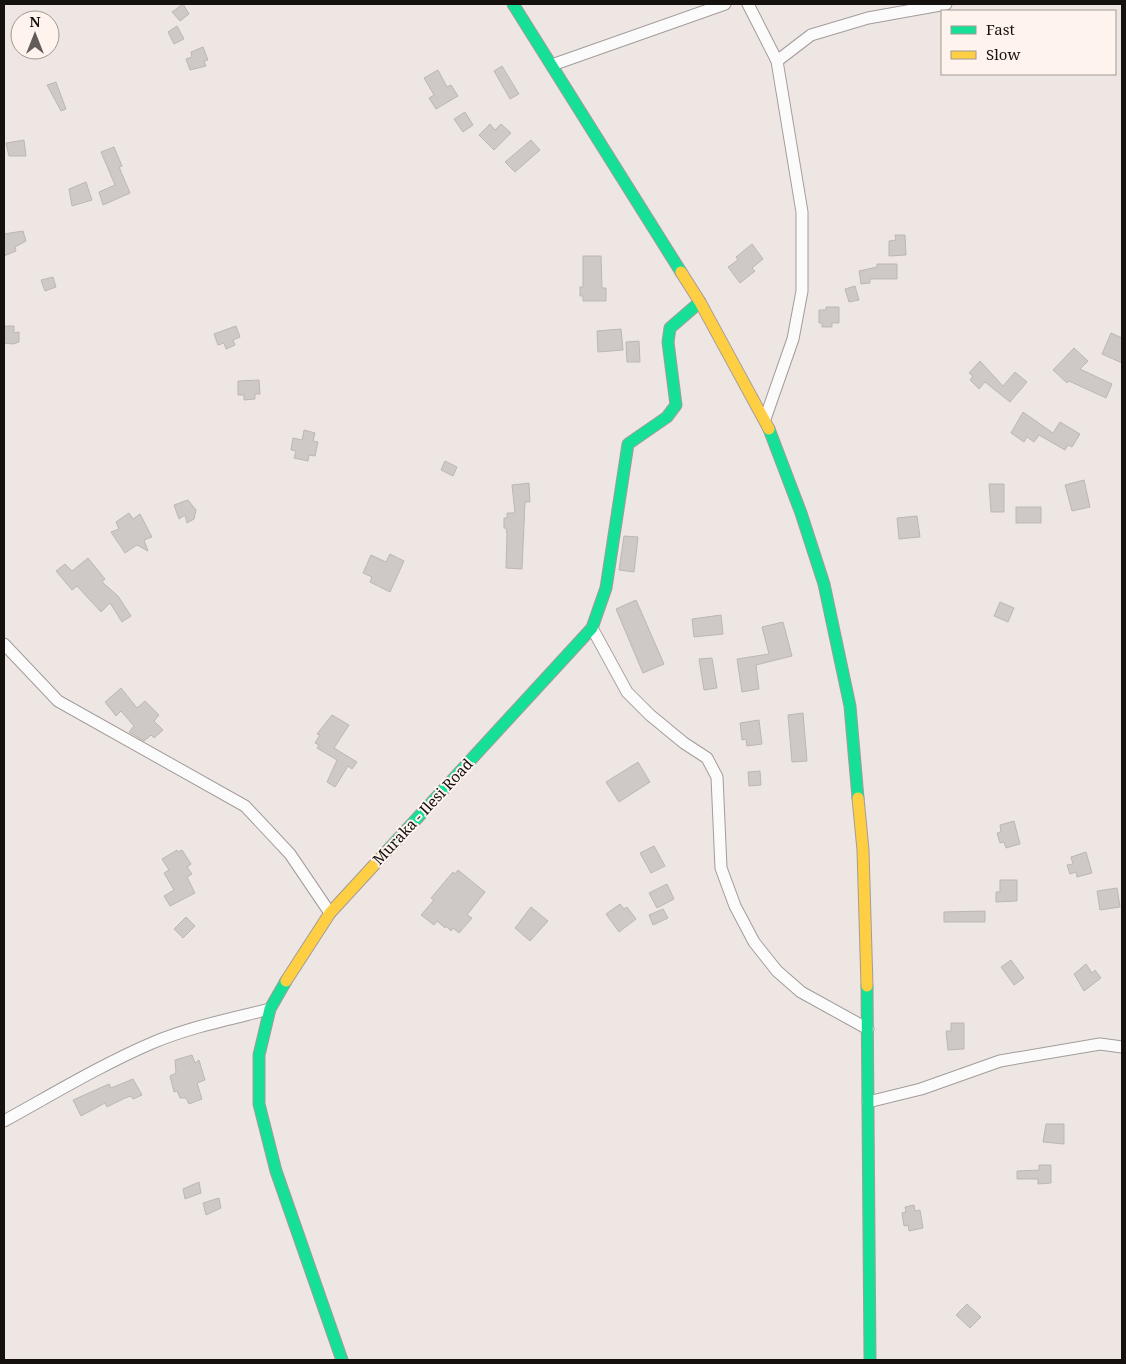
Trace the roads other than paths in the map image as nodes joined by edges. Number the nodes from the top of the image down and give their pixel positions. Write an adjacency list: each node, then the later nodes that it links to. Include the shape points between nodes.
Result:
1 (513, 4): 6 (main road)
2 (725, 4): 6 (street)
3 (748, 4): 5 (street)
4 (946, 4): 5 (street, via 868,18 811,34)
5 (777, 62): 8 (street, via 802,212 802,291 793,339)
6 (552, 66): 7 (main road)
7 (700, 302): 8 (main road); 9 (main road, Muraka - Ilesi Road, via 670,328 668,342 676,405 672,413 628,444 606,588)
8 (765, 419): 13 (main road, via 824,584 850,706 863,850)
9 (592, 628): 11 (main road, Muraka - Ilesi Road); 13 (street, via 627,692 650,716 707,758 717,777 721,868 735,906 754,942 777,972 801,992)
10 (4, 644): 11 (street, via 58,701 245,806 290,854)
11 (330, 913): 12 (main road, Muraka - Ilesi Road)
12 (270, 1009): 16 (street, via 202,1026 153,1043 96,1070); 17 (main road, Muraka - Ilesi Road, via 260,1054 260,1104 276,1171)
13 (868, 1028): 15 (main road)
14 (1122, 1047): 15 (street, via 1100,1044 1000,1062 921,1089)
15 (868, 1102): 18 (main road)
16 (4, 1121)
17 (342, 1360)
18 (870, 1360)

